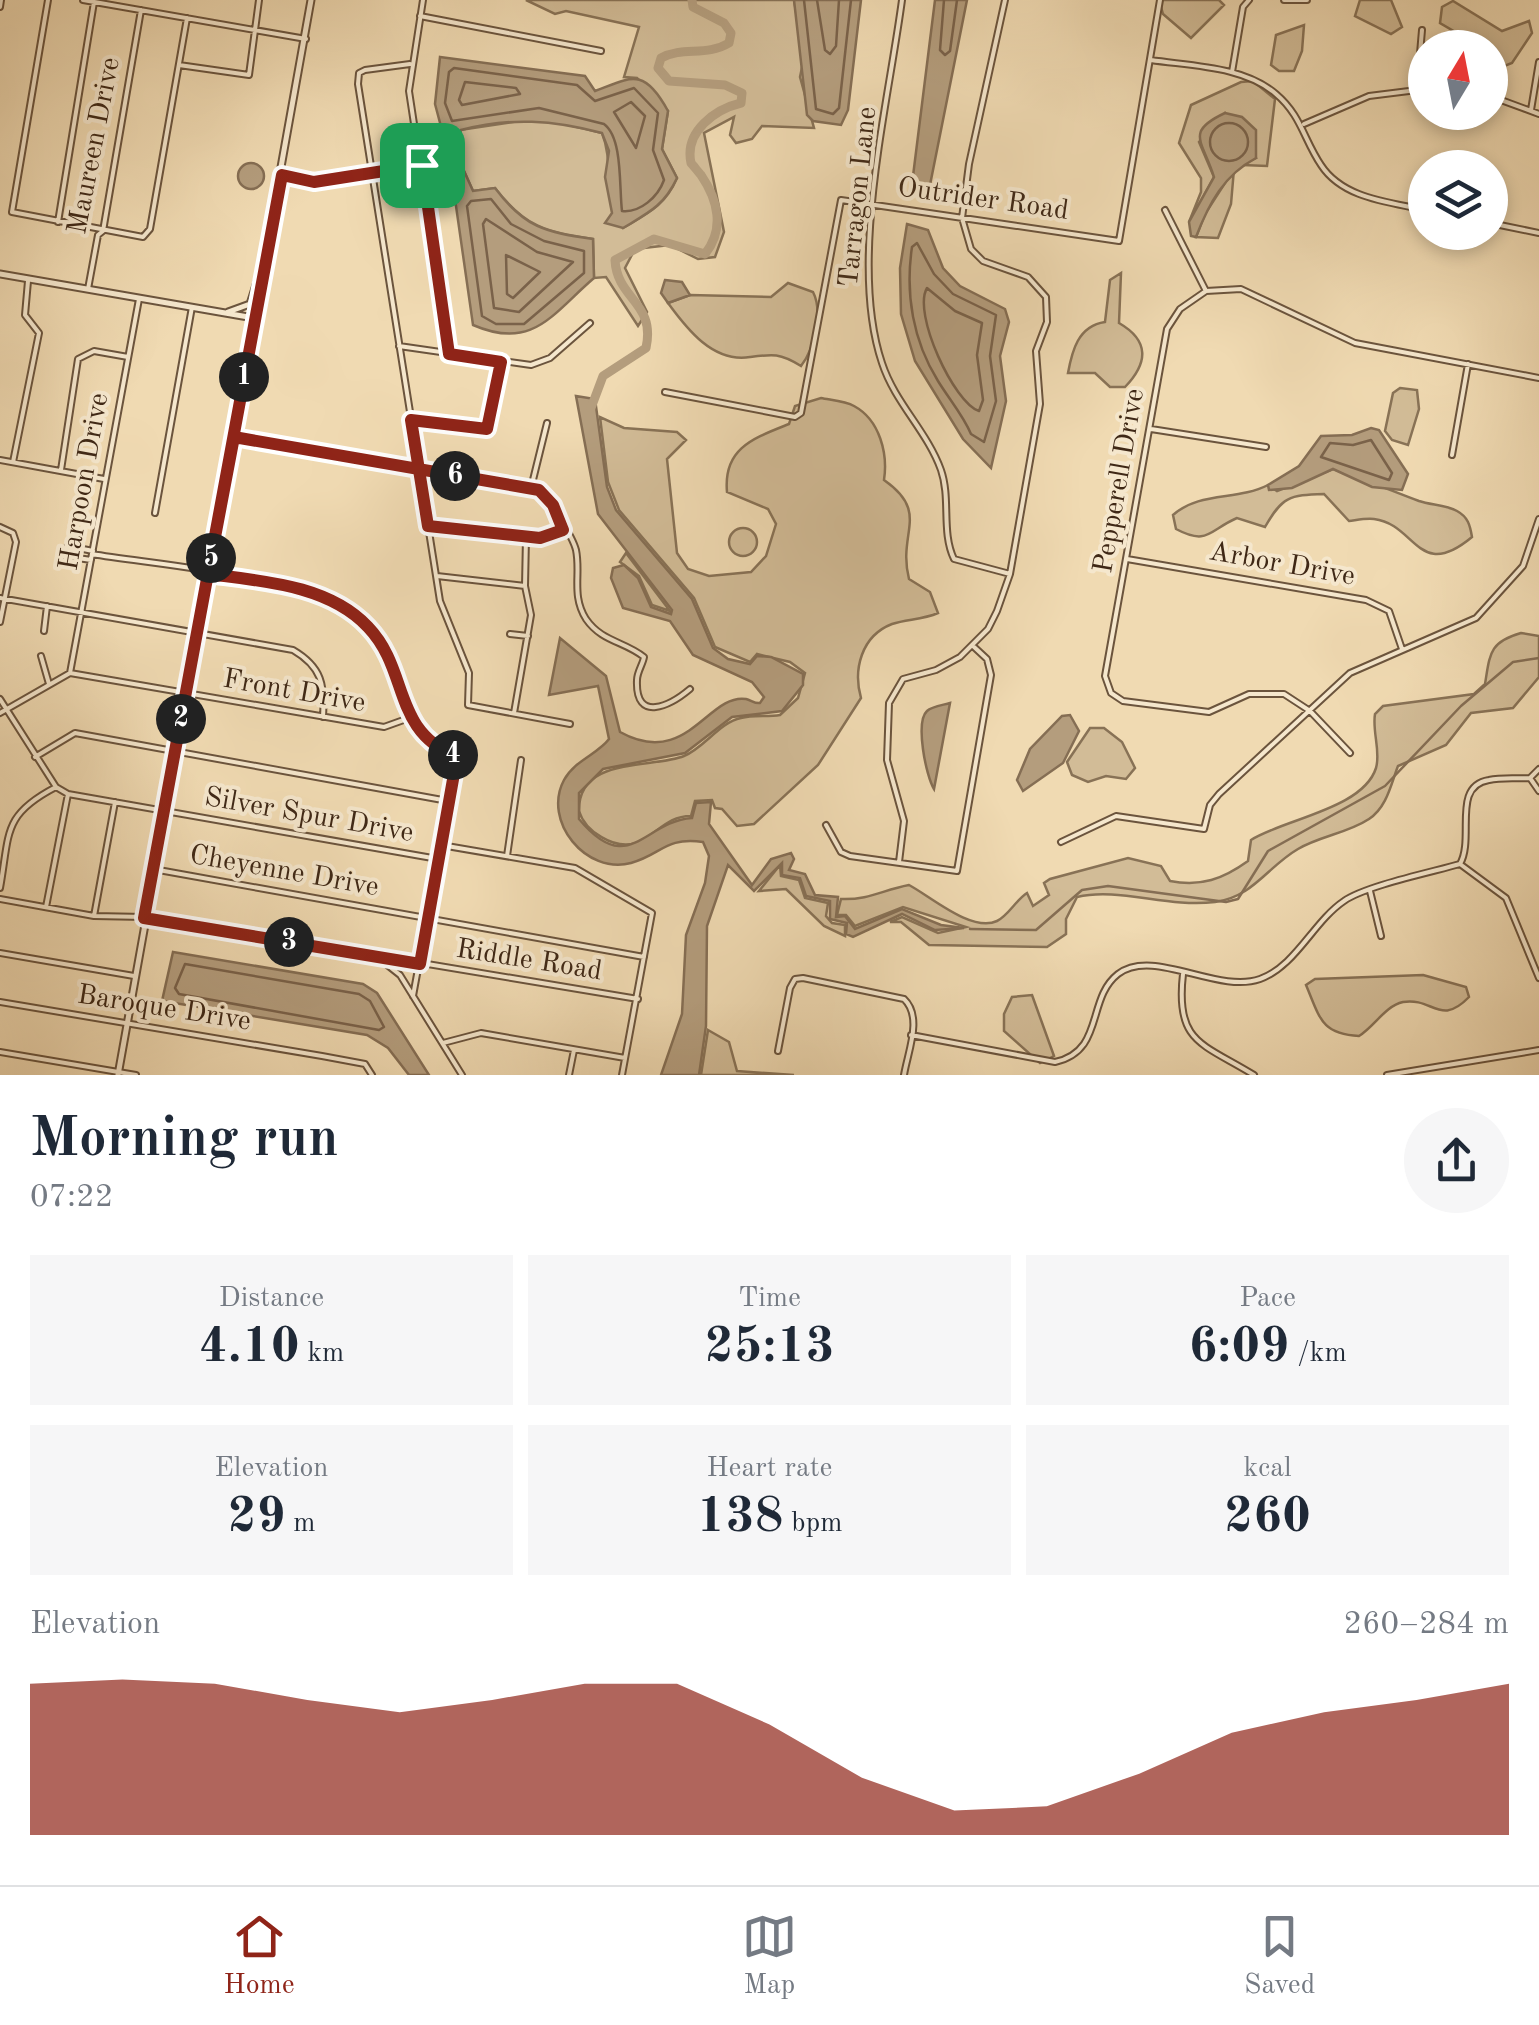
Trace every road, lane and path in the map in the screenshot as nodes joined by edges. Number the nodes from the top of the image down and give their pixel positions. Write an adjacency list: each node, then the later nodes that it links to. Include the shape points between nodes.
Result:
1 (1, 0): 14 (street)
2 (48, 0): 38 (street, via 12,212)
3 (83, 0): 13 (street)
4 (259, 0): 18 (street)
5 (311, 0): 19 (street)
6 (423, 0): 16 (street)
7 (902, 0): 34 (street, Tarragon Lane)
8 (1005, 0): 37 (street)
9 (1160, 0): 21 (street)
10 (1250, 0): 25 (street, via 1243,7)
11 (1284, 0): 12 (street)
12 (1307, 0)
13 (94, 2): 15 (street); 38 (street)
14 (0, 7)
15 (141, 10): 17 (street); 40 (street, Maureen Drive)
16 (420, 16): 20 (street); 23 (street)
17 (187, 18): 18 (street); 24 (street)
18 (254, 30): 19 (street); 24 (street, via 249,75)
19 (306, 40): 32 (street)
20 (601, 52)
21 (1151, 60): 25 (street); 37 (street, Outrider Road, via 1119,240)
22 (1539, 62): 28 (street)
23 (410, 64): 31 (street); 33 (street, via 358,73)
24 (179, 65): 40 (street, via 148,235)
25 (1232, 72): 30 (street, via 1274,92)
26 (1408, 90): 30 (street, via 1370,96)
27 (1508, 102): 28 (street)
28 (1530, 110): 29 (street)
29 (1539, 114)
30 (1304, 124): 35 (street, via 1320,165 1349,190)
31 (422, 165): 33 (street); 53 (street)
32 (282, 175): 33 (street, via 314,182); 42 (street)
33 (374, 175): 52 (street)
34 (874, 204): 37 (street, Outrider Road); 58 (street, Outrider Road, via 841,200 801,413 794,417); 80 (street, Tarragon Lane, via 870,325 894,393 942,472 947,545 968,566)
35 (1408, 206)
36 (1165, 210): 46 (street)
37 (962, 218): 80 (street, via 971,249 1039,285 1049,310 1036,352 1040,404)
38 (58, 222): 40 (street)
39 (1508, 227): 41 (street)
40 (103, 231): 45 (street, Maureen Drive)
41 (1539, 233)
42 (265, 259): 49 (street, via 250,304); 50 (street)
43 (0, 274): 44 (street)
44 (28, 279): 45 (street); 66 (street, via 24,315 39,333)
45 (88, 288): 47 (street)
46 (1206, 291): 56 (street, via 1242,289 1355,343); 61 (street, Pepperell Drive, via 1180,309 1167,329)
47 (139, 298): 48 (street); 54 (street, Harpoon Drive)
48 (192, 307): 49 (street); 71 (street)
49 (222, 312): 50 (street)
50 (254, 318): 62 (street)
51 (590, 323): 55 (street, via 550,358 530,365)
52 (398, 346): 53 (street); 59 (street)
53 (449, 354): 55 (street)
54 (128, 357): 67 (street, via 94,350 78,359); 69 (street, Harpoon Drive)
55 (501, 362): 59 (street, via 487,429)
56 (1468, 364): 57 (street); 64 (street)
57 (1539, 378)
58 (665, 392)
59 (411, 420): 68 (street)
60 (546, 423): 70 (street)
61 (1151, 429): 63 (street); 78 (street, Pepperell Drive)
62 (234, 437): 68 (street); 79 (street)
63 (1266, 447)
64 (1452, 455)
65 (0, 460): 66 (street)
66 (14, 462): 67 (street)
67 (61, 470): 69 (street)
68 (420, 471): 70 (street); 73 (street)
69 (105, 479): 77 (street, Harpoon Drive)
70 (531, 488): 75 (street, via 547,495)
71 (156, 513)
72 (1539, 519): 92 (street, via 1523,566 1476,618)
73 (428, 526): 76 (street); 81 (street)
74 (0, 527): 83 (street, via 16,542)
75 (563, 530): 76 (street); 96 (street, via 575,546 575,588 584,615 601,636 644,656 638,687 648,707 670,706)
76 (526, 537): 82 (street)
77 (92, 555): 77 (street, via 68,546 64,550 66,556); 79 (street); 85 (street, Harpoon Drive)
78 (1127, 559): 92 (street, Arbor Drive, via 1366,600 1389,611); 99 (street, Pepperell Drive, via 1105,676 1111,693 1123,701 1209,712 1266,692)
79 (208, 574): 88 (street); 103 (street, via 315,593 360,619 386,655)
80 (1010, 574): 91 (street, via 998,611)
81 (436, 576): 82 (street); 101 (street, via 469,673 467,702)
82 (525, 586): 90 (street)
83 (2, 598): 84 (street); 86 (street)
84 (48, 606): 85 (street); 87 (street, Harpoon Drive)
85 (81, 612): 88 (street); 94 (street, Harpoon Drive)
86 (0, 622)
87 (44, 631)
88 (196, 632): 97 (street); 102 (street, via 306,657 324,683)
89 (510, 634): 90 (street)
90 (528, 636): 101 (street)
91 (973, 646): 122 (street, via 950,664 912,674 894,688 886,760 904,821); 122 (street, via 991,675 956,871)
92 (1402, 649): 99 (street, via 1350,673)
93 (41, 656): 95 (street)
94 (70, 673): 95 (street); 97 (street, Front Drive)
95 (49, 684): 100 (street)
96 (690, 689)
97 (186, 694): 102 (street, Front Drive); 105 (street)
98 (0, 699): 100 (street)
99 (1310, 710): 106 (street); 118 (street, via 1219,794 1204,829 1116,816)
100 (3, 711): 107 (street)
101 (514, 713): 104 (street)
102 (323, 717): 103 (street, Front Drive, via 384,727)
103 (412, 717): 114 (street, via 424,741 457,757)
104 (570, 724)
105 (176, 751): 107 (street, via 75,733); 114 (street); 116 (street)
106 (1350, 753)
107 (35, 757): 111 (street)
108 (521, 760): 120 (street)
109 (1539, 769): 110 (street)
110 (1530, 778): 112 (street); 123 (street, via 1474,786 1467,795 1468,840)
111 (56, 787): 113 (street, Silver Spur Drive); 125 (street, via 14,814)
112 (1539, 790)
113 (68, 794): 115 (street, Silver Spur Drive); 128 (street)
114 (448, 800): 119 (street)
115 (115, 802): 116 (street, Silver Spur Drive); 129 (street)
116 (165, 810): 121 (street, Silver Spur Drive); 124 (street)
117 (826, 825): 122 (street, via 841,852)
118 (1061, 842)
119 (440, 845): 120 (street); 121 (street)
120 (507, 856): 134 (street, via 576,868 652,914)
121 (438, 859): 131 (street)
122 (899, 862)
123 (1460, 864): 126 (street); 139 (street, via 1506,898)
124 (154, 869): 130 (street); 131 (street, Cheyenne Drive)
125 (0, 888)
126 (1370, 892): 132 (street); 137 (street, via 1347,898 1281,967 1260,979 1239,983)
127 (0, 899): 128 (street, Riddle Road)
128 (46, 907): 129 (street, Riddle Road)
129 (94, 916): 130 (street, Riddle Road)
130 (144, 918): 135 (street, Riddle Road); 138 (street)
131 (426, 918): 134 (street, Cheyenne Drive); 136 (street)
132 (1382, 936)
133 (0, 953): 138 (street)
134 (644, 956): 141 (street)
135 (378, 957): 136 (street, Riddle Road); 140 (street)
136 (420, 964): 140 (street); 141 (street, Riddle Road)
137 (1184, 974): 144 (street, via 1136,965 1115,975 1084,1048 1072,1059 1056,1062); 158 (street, via 1183,1024)
138 (134, 976): 143 (street)
139 (1539, 978)
140 (412, 996): 145 (street)
141 (638, 999): 150 (street)
142 (0, 1002): 143 (street, Baroque Drive)
143 (126, 1023): 151 (street); 153 (street, Baroque Drive, via 365,1064)
144 (912, 1035): 147 (street, via 915,1018 904,999 803,978 790,988); 157 (street)
145 (443, 1043): 146 (street, via 480,1033); 154 (street)
146 (574, 1050): 150 (street); 155 (street)
147 (778, 1050)
148 (1539, 1050): 159 (street)
149 (0, 1052): 151 (street)
150 (625, 1058): 156 (street)
151 (118, 1074): 152 (street)
152 (136, 1075)
153 (372, 1075)
154 (462, 1075)
155 (569, 1075)
156 (622, 1075)
157 (904, 1075)
158 (1254, 1075)
159 (1386, 1075)

